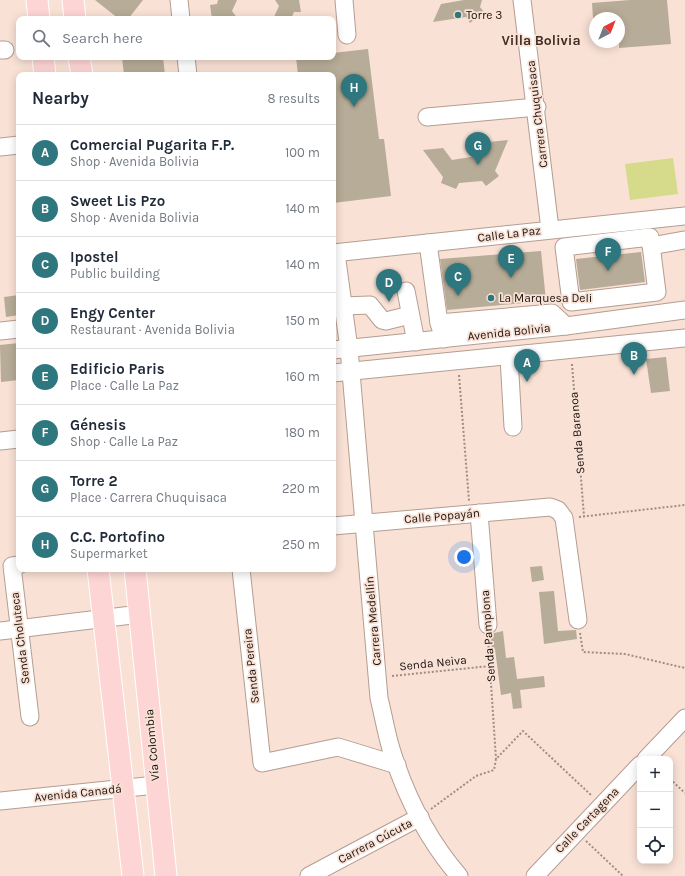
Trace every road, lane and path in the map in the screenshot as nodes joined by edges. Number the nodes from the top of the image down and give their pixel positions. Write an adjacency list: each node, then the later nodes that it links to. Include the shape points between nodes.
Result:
1 (37, 0): 6 (main road)
2 (73, 0): 7 (main road)
3 (179, 0): 8 (street)
4 (344, 0): 9 (street)
5 (522, 0): 16 (street, Carrera Chuquisaca)
6 (39, 16)
7 (75, 16)
8 (181, 16)
9 (347, 34)
10 (43, 60): 13 (main road)
11 (80, 60): 14 (main road)
12 (186, 60): 15 (street)
13 (44, 72)
14 (82, 72)
15 (188, 72)
16 (536, 107): 17 (street); 21 (street, Carrera Chuquisaca)
17 (427, 117)
18 (16, 145): 19 (street)
19 (0, 147)
20 (683, 216): 21 (street, Calle La Paz); 22 (street)
21 (550, 229): 23 (street, Calle La Paz)
22 (685, 242): 24 (street)
23 (428, 243): 25 (street, Calle La Paz); 31 (street)
24 (651, 246): 24 (street, via 650,237 564,247 571,302 657,292)
25 (336, 253)
26 (336, 265): 28 (street, Carrera Medellín)
27 (406, 291): 30 (street)
28 (343, 306): 30 (street, via 370,305 379,317 386,320); 38 (street, Carrera Medellín)
29 (685, 310): 32 (street, Avenida Bolivia)
30 (410, 315): 37 (street)
31 (439, 323): 32 (street, via 552,313); 36 (street)
32 (566, 326): 36 (street, Avenida Bolivia)
33 (16, 329): 34 (street)
34 (0, 331)
35 (685, 338): 39 (street, Avenida Bolivia)
36 (444, 339): 37 (street, Avenida Bolivia)
37 (416, 342): 38 (street, Avenida Bolivia)
38 (341, 349): 42 (street, Carrera Medellín)
39 (570, 349): 40 (street, Avenida Bolivia); 49 (path, Senda Baranoa)
40 (509, 357): 41 (street, Avenida Bolivia); 44 (street)
41 (458, 360): 42 (street, Avenida Bolivia); 48 (path)
42 (350, 371): 43 (street, Avenida Bolivia); 51 (street, Carrera Medellín)
43 (336, 373)
44 (513, 427)
45 (16, 439): 46 (street)
46 (0, 441)
47 (685, 505): 49 (path)
48 (474, 514): 50 (street, Calle Popayán, via 550,507 558,510); 51 (street, Calle Popayán); 60 (street, Senda Pamplona)
49 (584, 516): 50 (path)
50 (564, 518): 59 (street)
51 (365, 522): 52 (street, Calle Popayán); 65 (street, Carrera Medellín)
52 (336, 526)
53 (16, 565): 61 (street, Senda Choluteca, via 12,566)
54 (98, 572): 58 (main road)
55 (135, 572): 57 (main road, Vía Colombia)
56 (241, 572): 70 (street, Senda Pereira, via 262,763 338,747)
57 (140, 614): 58 (street); 73 (main road, Vía Colombia)
58 (104, 620): 61 (street); 74 (main road)
59 (578, 620): 64 (path, via 583,652 625,654)
60 (488, 625): 63 (path, Senda Pamplona)
61 (19, 629): 62 (street); 66 (street, Senda Choluteca)
62 (0, 631)
63 (490, 666): 65 (path, Senda Neiva); 69 (path, Senda Pamplona)
64 (685, 668)
65 (377, 678): 70 (street, Carrera Medellín, via 379,698)
66 (30, 717)
67 (685, 718): 68 (street)
68 (649, 756)
69 (496, 759): 77 (path, via 522,731); 78 (path, via 494,770 476,776)
70 (397, 765): 78 (street, Carrera Medellín)
71 (637, 768): 77 (street, Calle Cartagena)
72 (673, 782): 75 (path)
73 (156, 785): 74 (street, Avenida Canadá); 81 (main road, Vía Colombia)
74 (123, 788): 76 (street, Avenida Canadá); 80 (main road)
75 (685, 793)
76 (0, 801)
77 (602, 805): 79 (street, Calle Cartagena)
78 (420, 817): 82 (street, Carrera Cúcuta); 83 (street, Carrera Medellín)
79 (576, 832): 84 (street, Calle Cartagena); 85 (path)
80 (133, 876)
81 (166, 876)
82 (309, 876)
83 (459, 876)
84 (535, 876)
85 (623, 876)

